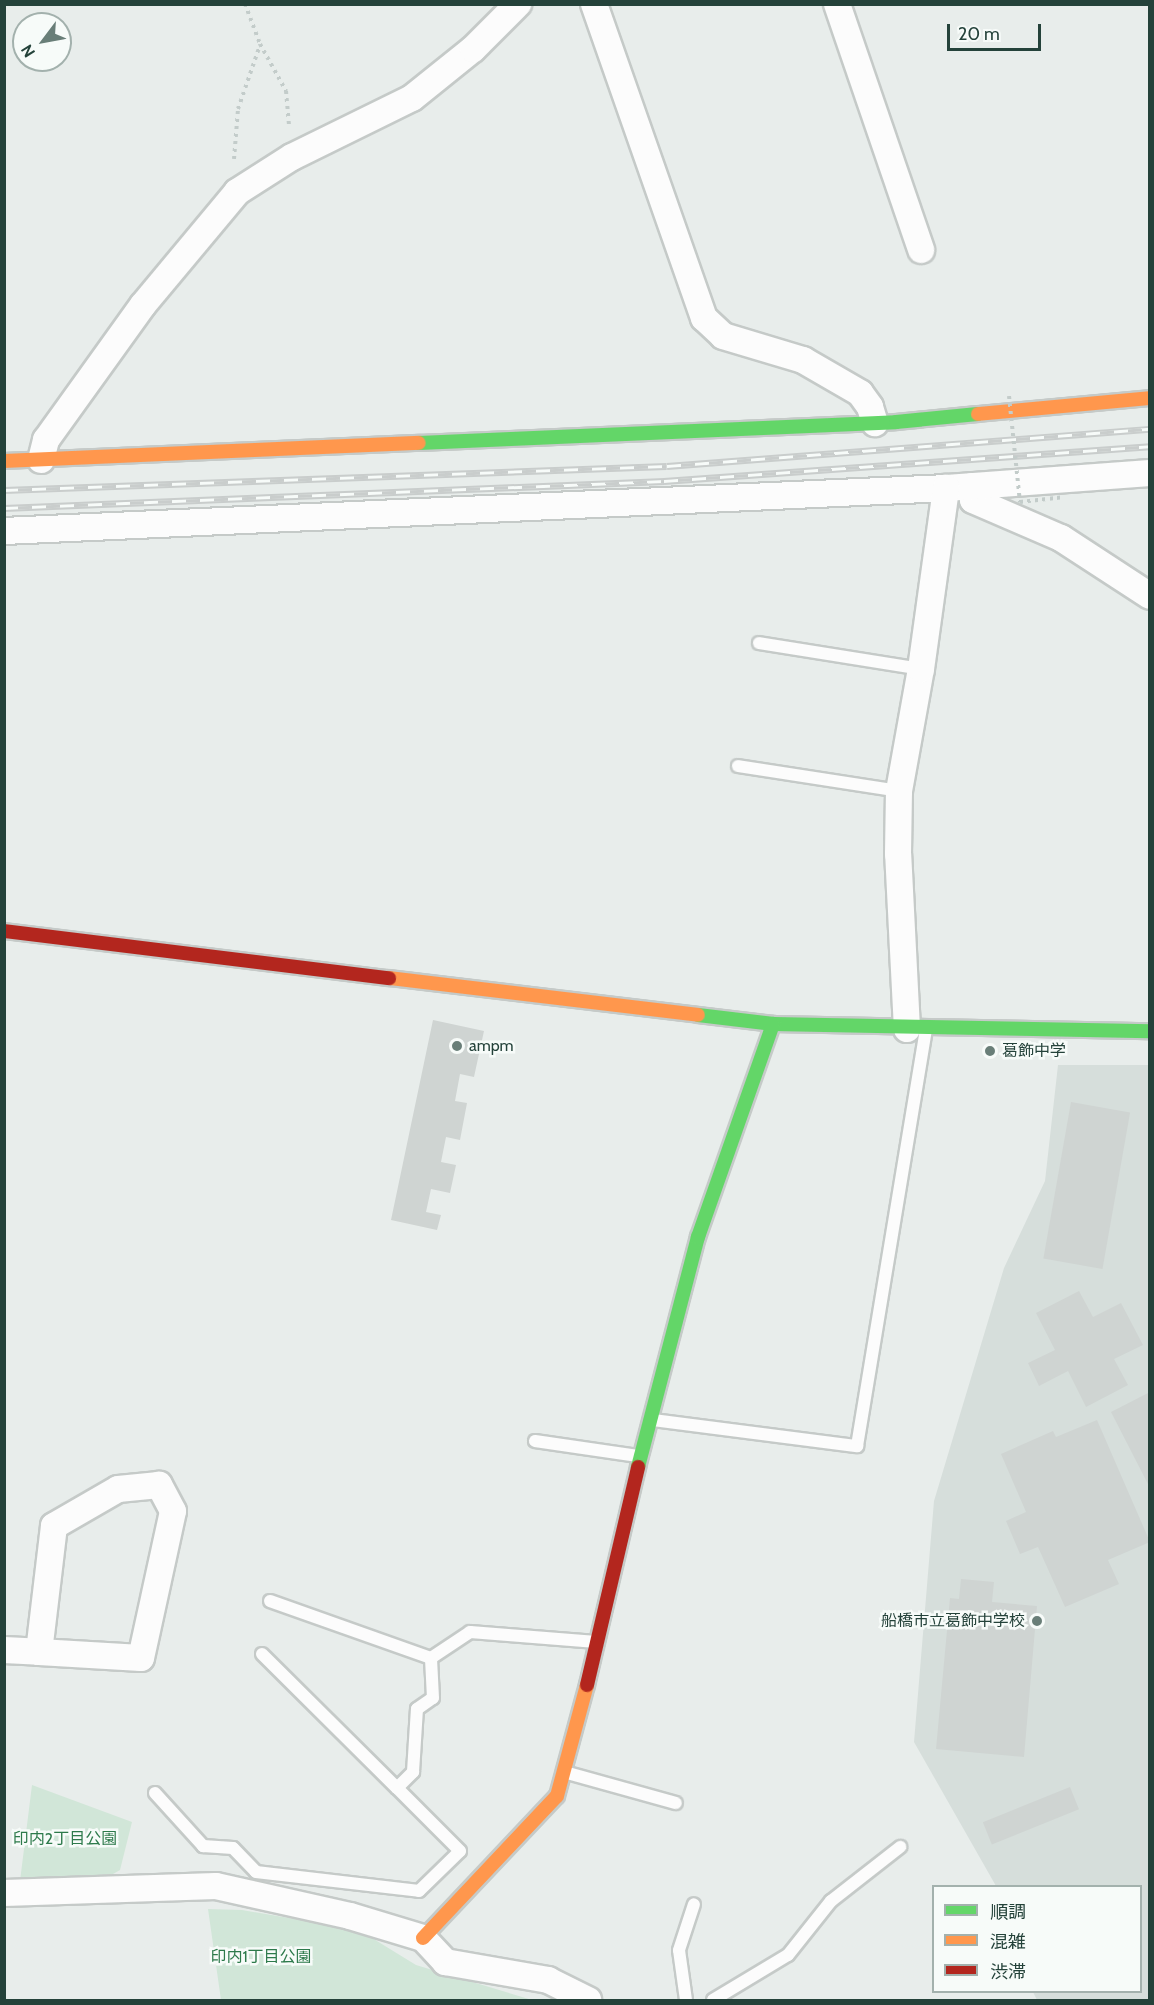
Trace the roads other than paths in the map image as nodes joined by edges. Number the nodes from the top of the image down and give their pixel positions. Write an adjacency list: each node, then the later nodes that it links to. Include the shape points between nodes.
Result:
1 (518, 4): 7 (street, via 473,49 412,98 292,157 237,192 136,315 46,440)
2 (594, 4): 6 (street, via 704,318 723,336 804,360 860,393 870,406)
3 (837, 4): 4 (street)
4 (921, 250)
5 (1149, 398): 6 (street)
6 (875, 423): 7 (street)
7 (41, 460): 8 (street)
8 (4, 461)
9 (1149, 473): 10 (street)
10 (972, 486): 11 (street); 13 (street, via 973,500 1061,538)
11 (946, 488): 12 (street); 15 (street)
12 (4, 531)
13 (1149, 596)
14 (759, 643): 15 (lane)
15 (921, 669): 17 (street)
16 (738, 766): 17 (lane)
17 (899, 791): 20 (street, via 898,854)
18 (4, 931): 19 (street)
19 (772, 1024): 20 (street); 22 (street, via 698,1237)
20 (917, 1029): 21 (street); 22 (lane, via 857,1446)
21 (1149, 1031)
22 (649, 1419): 24 (street)
23 (535, 1442): 24 (lane)
24 (640, 1456): 26 (street)
25 (270, 1601): 30 (lane)
26 (598, 1643): 30 (lane, via 470,1632); 31 (street)
27 (4, 1650): 28 (street)
28 (39, 1652): 28 (street, via 141,1658 173,1511 159,1485 118,1489 54,1526)
29 (262, 1654): 32 (lane)
30 (431, 1658): 32 (lane, via 433,1698 417,1709 413,1772)
31 (564, 1772): 34 (lane); 38 (street, via 557,1796)
32 (397, 1788): 33 (lane, via 460,1851 419,1891 256,1872 233,1848 203,1846)
33 (155, 1793)
34 (676, 1803)
35 (900, 1846): 41 (lane, via 831,1901 788,1954)
36 (4, 1893): 38 (street, via 216,1886 351,1916)
37 (694, 1904): 40 (lane, via 680,1950)
38 (423, 1938): 39 (street, via 445,1962 548,1980)
39 (588, 2001)
40 (686, 2001)
41 (713, 2001)

